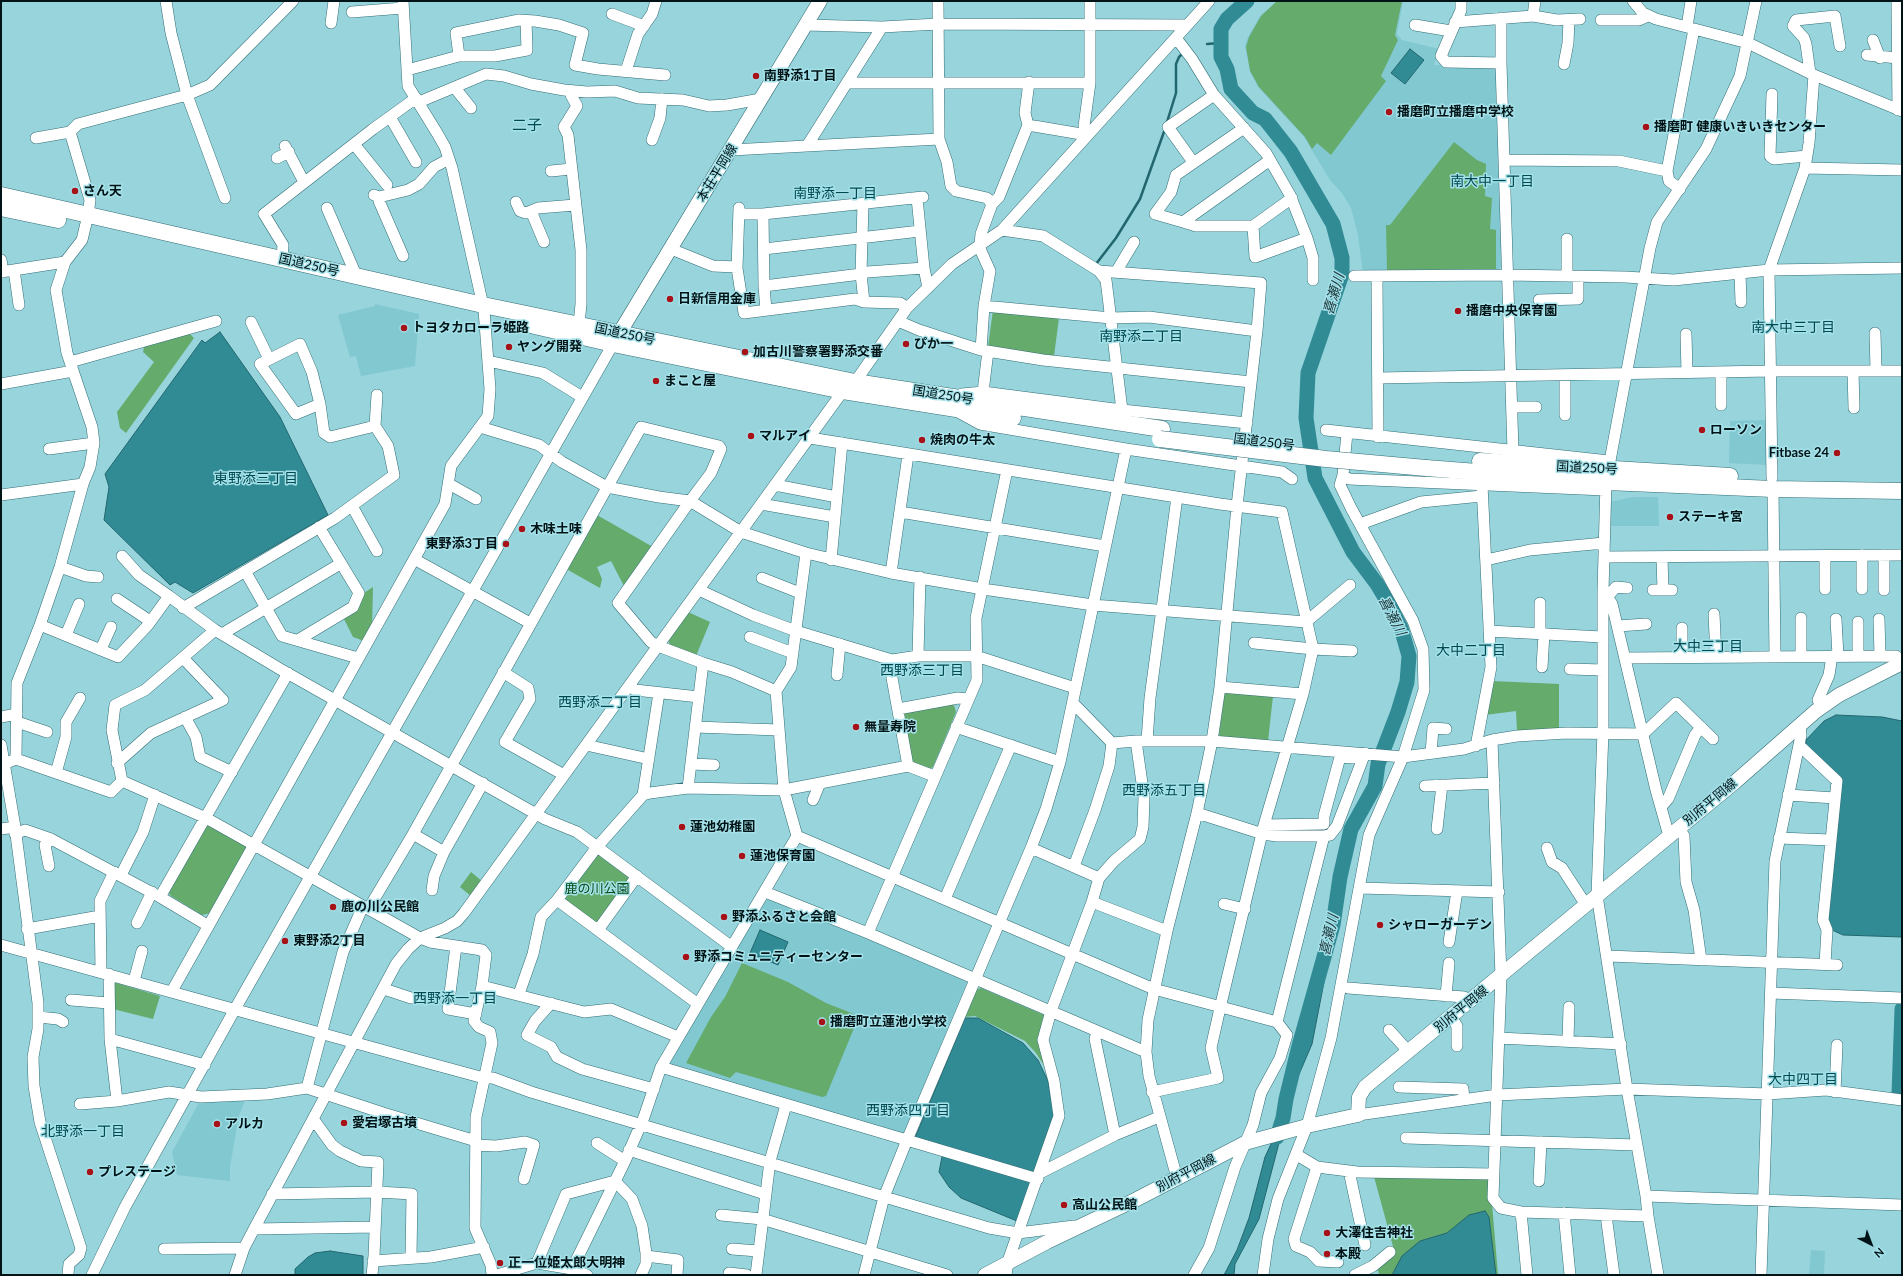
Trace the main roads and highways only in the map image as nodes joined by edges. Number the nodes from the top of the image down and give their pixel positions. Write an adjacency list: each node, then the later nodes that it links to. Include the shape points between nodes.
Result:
1 (820, 1): 6 (main road, 本荘平岡線)
2 (1, 196): 4 (highway, 国道250号)
3 (1, 208): 4 (highway, 国道250号)
4 (87, 220): 5 (highway, 国道250号); 5 (highway, 国道250号, via 282,258)
5 (483, 310): 6 (highway, 国道250号); 6 (highway, 国道250号, via 579,324)
6 (616, 338): 7 (highway, 国道250号)
7 (849, 386): 8 (highway, 国道250号, via 941,395); 8 (highway, 国道250号, via 950,408)
8 (1161, 434): 10 (highway, 国道250号, via 1322,449 1426,463)
9 (1902, 480): 10 (highway, 国道250号)
10 (1772, 484): 11 (highway, 国道250号)
11 (1902, 491)
12 (1902, 662): 13 (main road, 別府平岡線, via 1839,695 1800,725 1365,1088 1359,1097 1358,1115 1250,1141 1081,1226)
13 (1007, 1268): 14 (main road, 別府平岡線)
14 (985, 1275)

